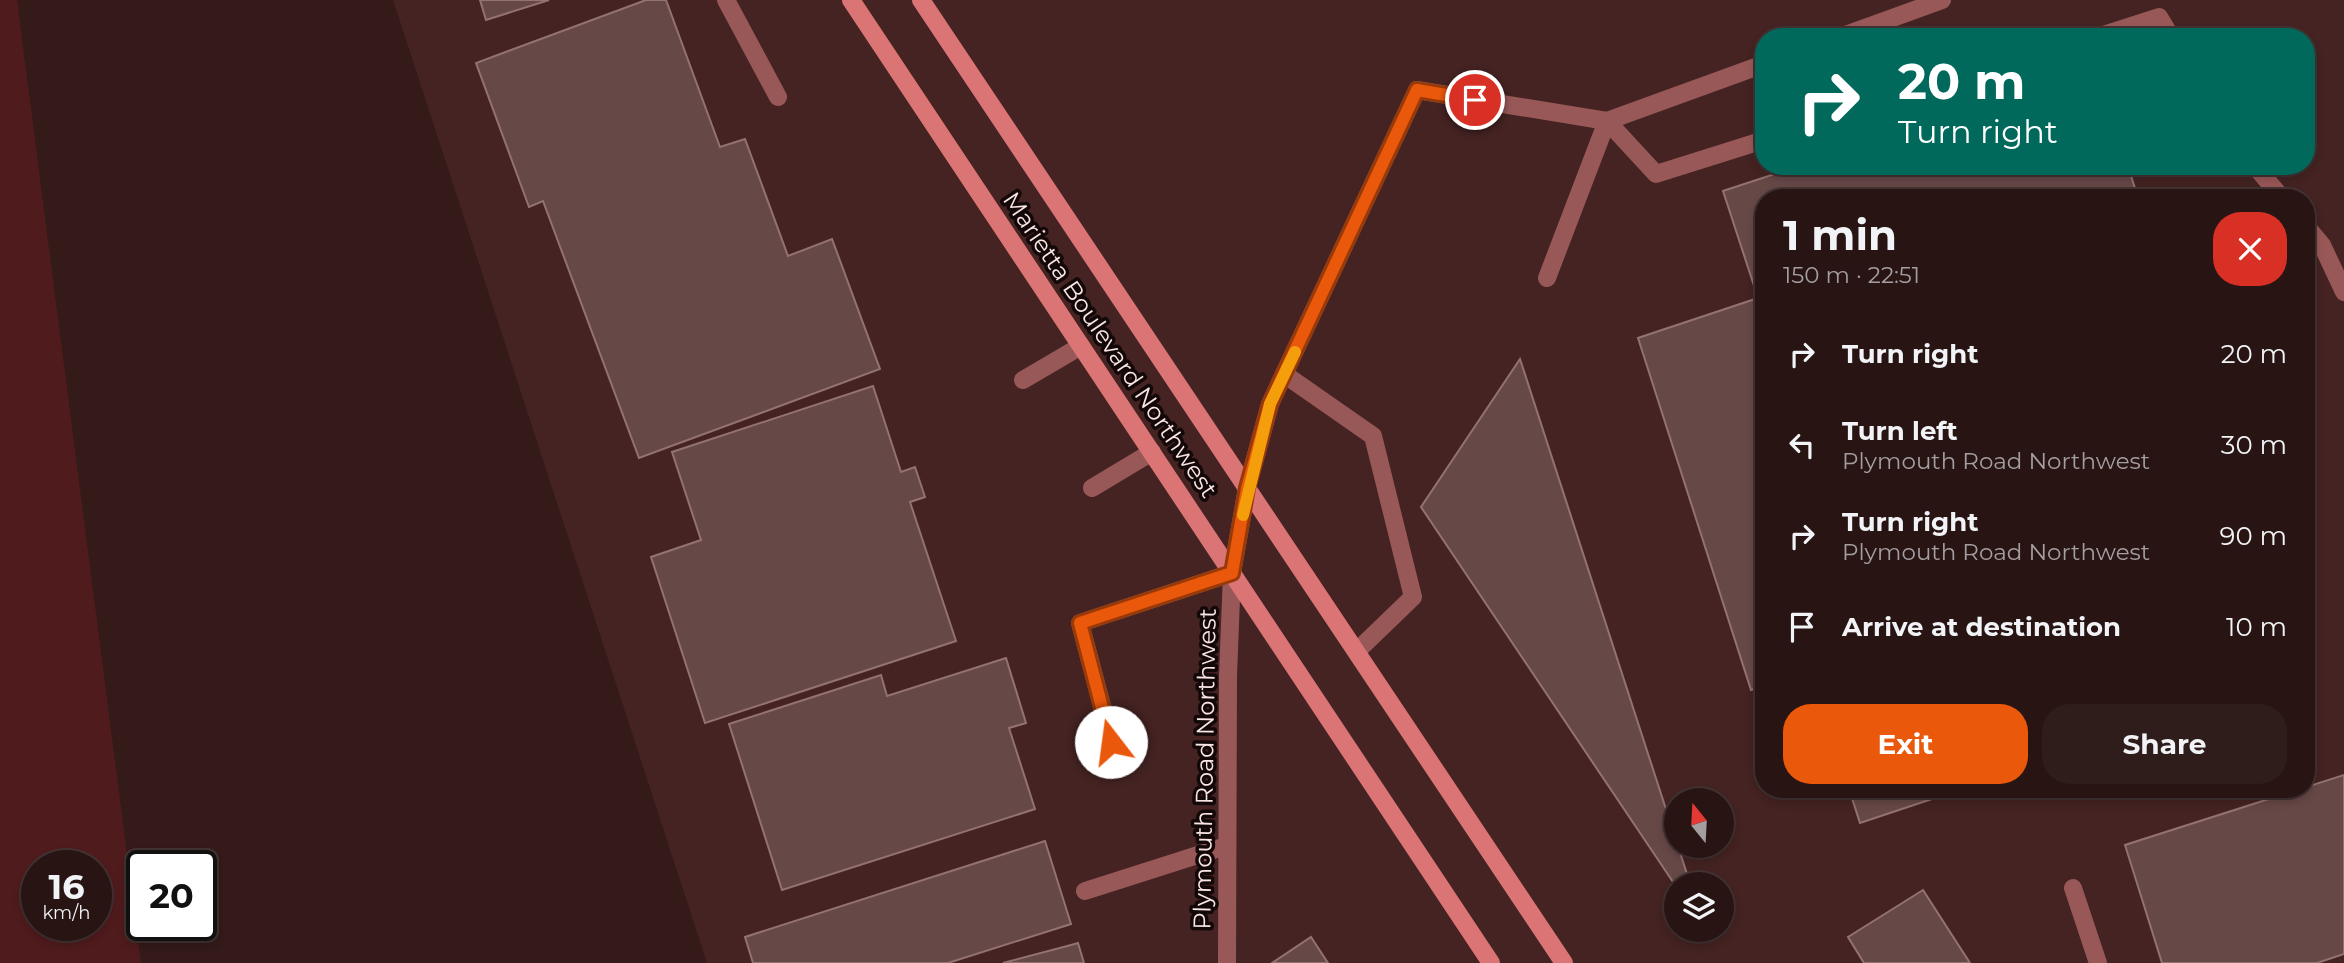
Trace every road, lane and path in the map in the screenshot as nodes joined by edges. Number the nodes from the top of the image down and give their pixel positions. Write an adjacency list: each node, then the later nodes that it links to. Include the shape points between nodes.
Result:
1 (851, 0): 17 (main road, Marietta Boulevard Northwest)
2 (921, 0): 22 (main road)
3 (1942, 0): 5 (street)
4 (730, 1): 9 (street)
5 (1865, 28)
6 (2126, 28): 7 (street, via 2159,18)
7 (2165, 28)
8 (1755, 67): 10 (street, Plymouth Road Northwest)
9 (778, 97)
10 (1607, 121): 11 (street, via 1656,174); 15 (street); 18 (street, Plymouth Road Northwest, via 1417,90)
11 (1755, 143)
12 (2263, 175): 13 (street)
13 (2274, 189)
14 (2315, 237): 16 (street)
15 (1547, 278)
16 (2344, 292)
17 (1081, 346): 19 (street); 20 (main road, Marietta Boulevard Northwest)
18 (1284, 374): 22 (street, Plymouth Road Northwest, via 1270,404); 24 (street, via 1373,436 1413,597)
19 (1023, 380)
20 (1152, 452): 21 (street); 23 (main road, Marietta Boulevard Northwest)
21 (1092, 488)
22 (1247, 488): 23 (street, Plymouth Road Northwest); 24 (main road)
23 (1232, 573): 25 (street, via 1080,623); 26 (street, Plymouth Road Northwest); 30 (main road, Marietta Boulevard Northwest)
24 (1356, 651): 31 (main road)
25 (1118, 766)
26 (1226, 846): 28 (street); 29 (street, Plymouth Road Northwest)
27 (2073, 888): 32 (street)
28 (1085, 891)
29 (1227, 963)
30 (1490, 963)
31 (1564, 963)
32 (2098, 963)

